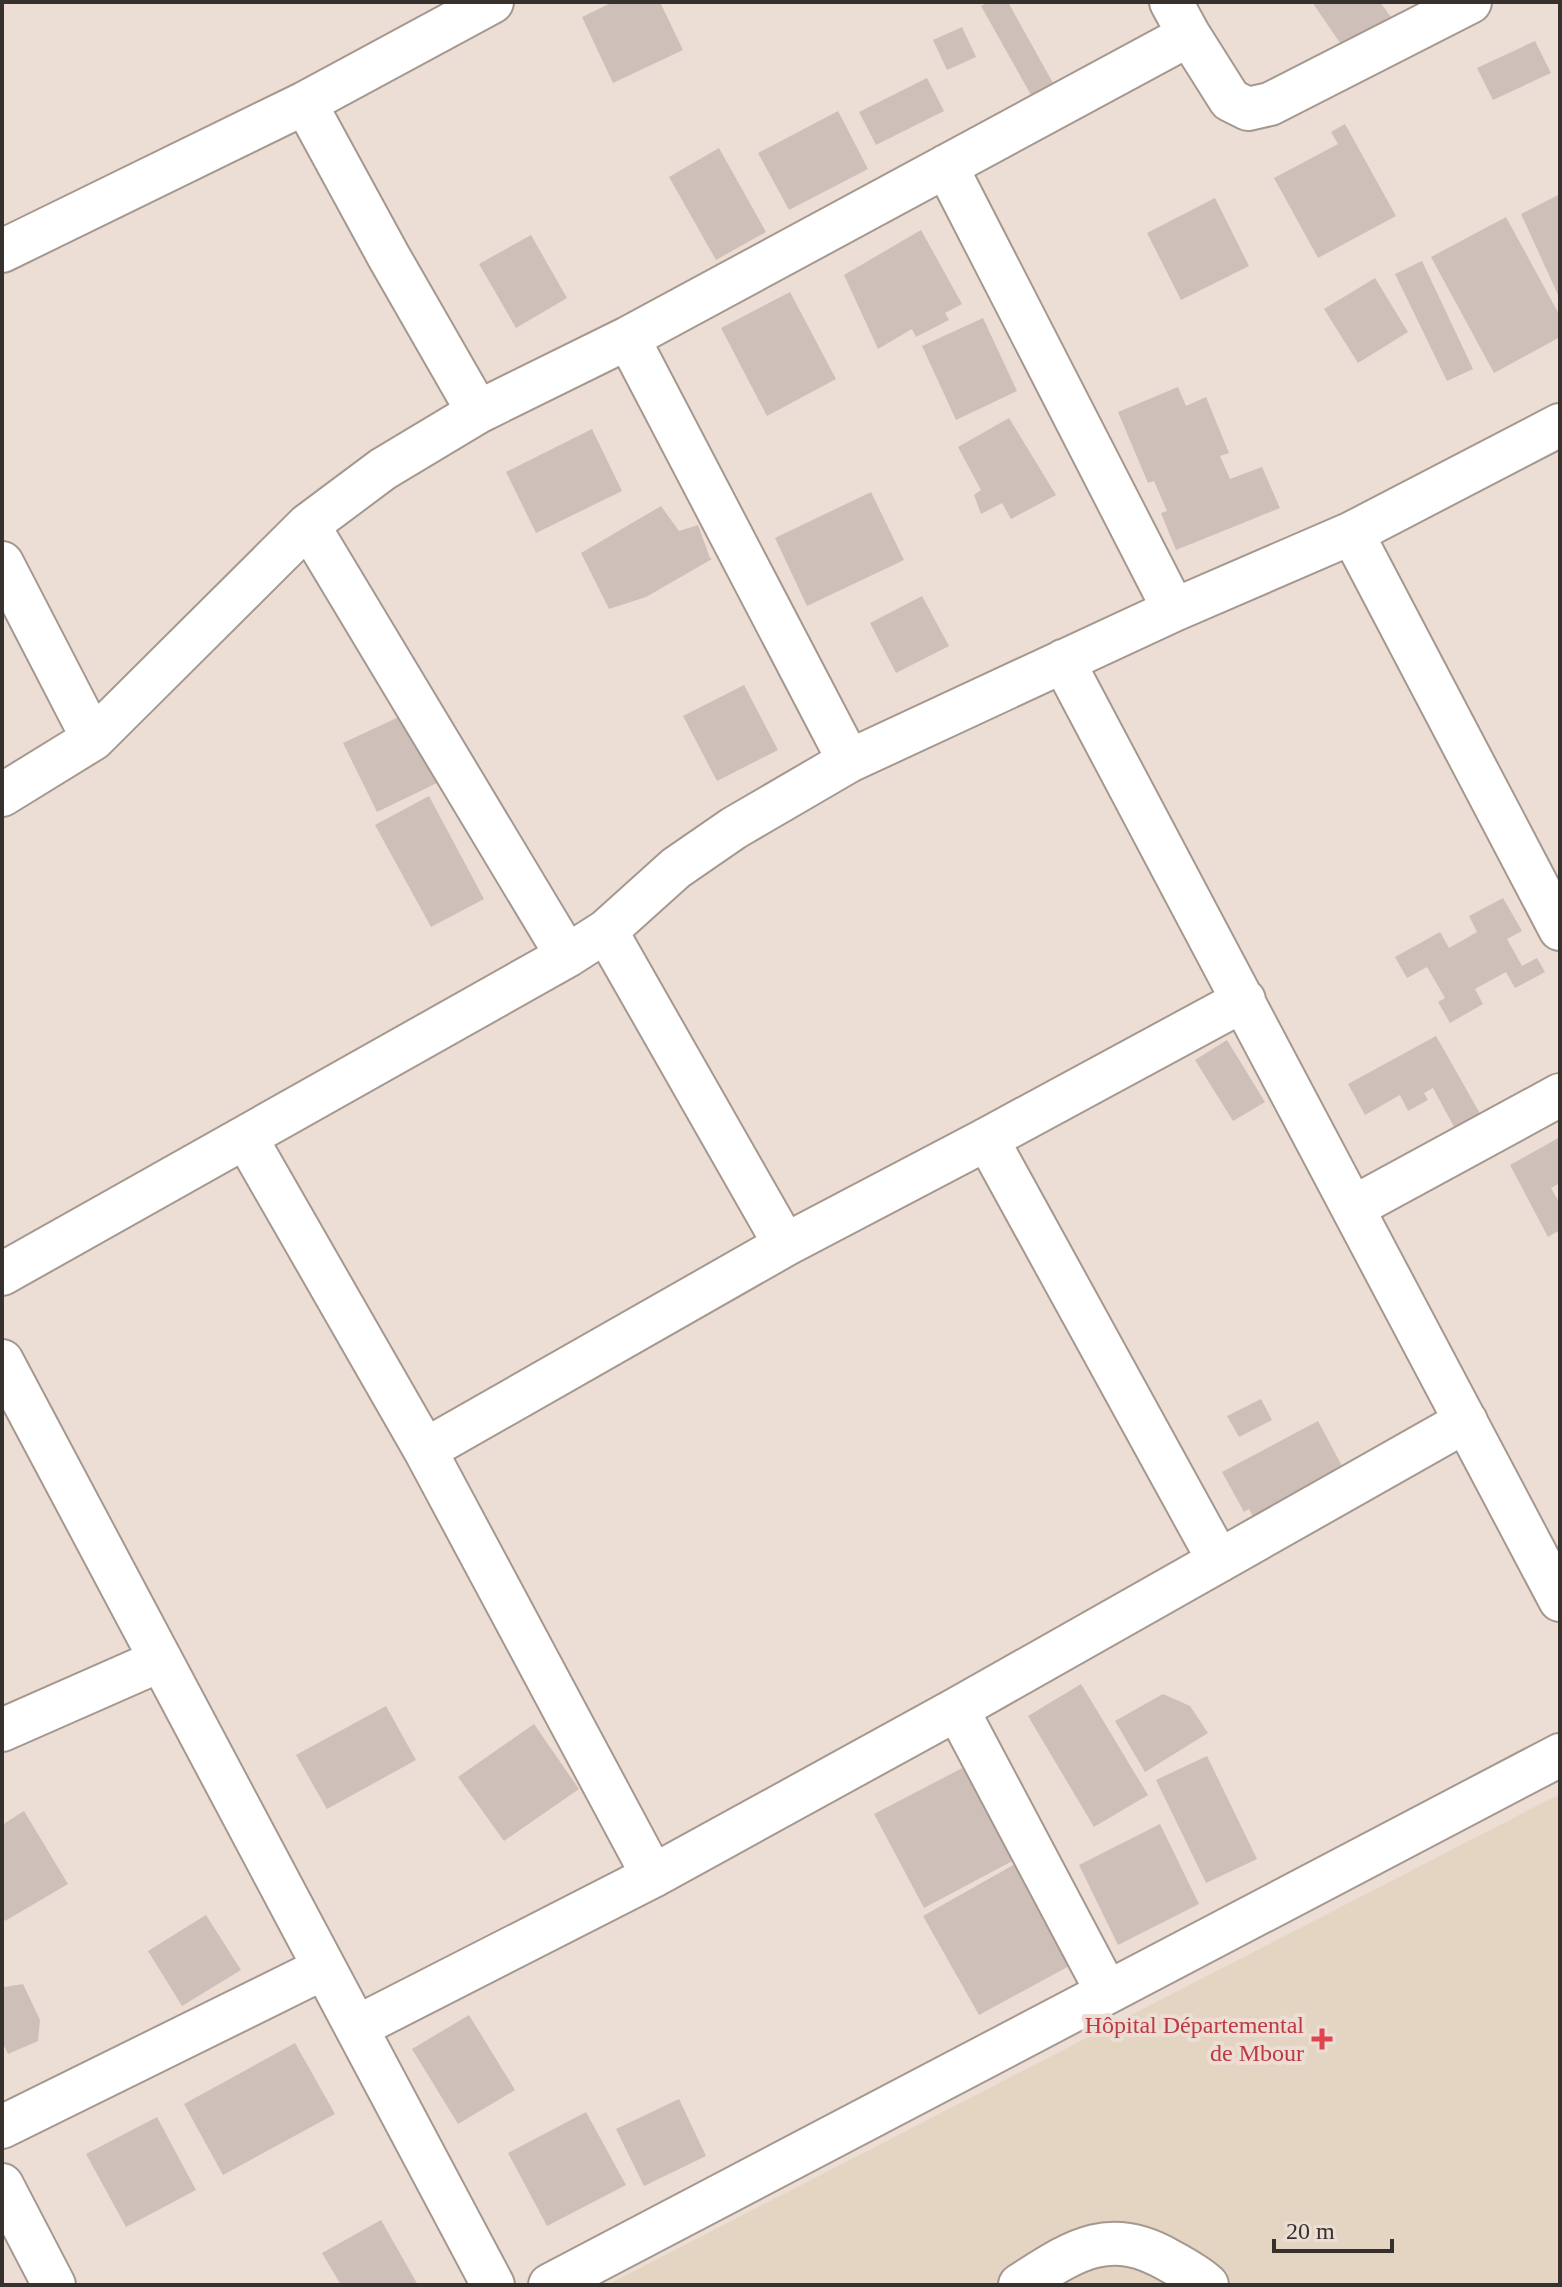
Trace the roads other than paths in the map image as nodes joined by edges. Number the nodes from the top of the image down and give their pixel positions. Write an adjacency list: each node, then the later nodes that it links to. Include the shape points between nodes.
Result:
1 (1470, 2): 3 (street, via 1270,104 1248,109 1230,100)
2 (480, 5): 4 (street)
3 (1180, 19): 5 (street)
4 (305, 103): 6 (street); 8 (street)
5 (946, 166): 7 (street); 13 (street)
6 (2, 251)
7 (628, 338): 8 (street); 16 (street)
8 (478, 412): 10 (street, via 383,469)
9 (1560, 425): 11 (street)
10 (308, 525): 15 (street); 20 (street)
11 (1352, 533): 13 (street); 18 (street)
12 (2, 563): 15 (street)
13 (1174, 610): 14 (street)
14 (1063, 661): 16 (street); 21 (street)
15 (93, 739): 17 (street)
16 (849, 761): 19 (street, via 676,868)
17 (2, 795)
18 (1560, 929)
19 (606, 931): 20 (street); 26 (street)
20 (567, 956): 23 (street)
21 (1244, 1000): 24 (street); 25 (street)
22 (1560, 1095): 25 (street)
23 (246, 1138): 27 (street); 30 (street)
24 (987, 1139): 26 (street); 31 (street)
25 (1354, 1207): 29 (street)
26 (785, 1245): 30 (street)
27 (2, 1274)
28 (2, 1361): 33 (street)
29 (1466, 1421): 31 (street); 32 (street)
30 (425, 1450): 37 (street)
31 (1219, 1561): 34 (street)
32 (1560, 1600)
33 (161, 1660): 35 (street); 38 (street)
34 (957, 1709): 37 (street); 39 (street)
35 (2, 1730)
36 (1560, 1755): 39 (street)
37 (653, 1876): 40 (street)
38 (324, 1968): 40 (street); 41 (street)
39 (1107, 1992): 45 (street)
40 (357, 2027): 44 (street)
41 (2, 2127)
42 (2, 2185): 43 (street)
43 (54, 2285)
44 (493, 2285)
45 (550, 2285)
46 (1020, 2285): 47 (street, via 1064,2256 1100,2243 1148,2248)
47 (1207, 2285)

